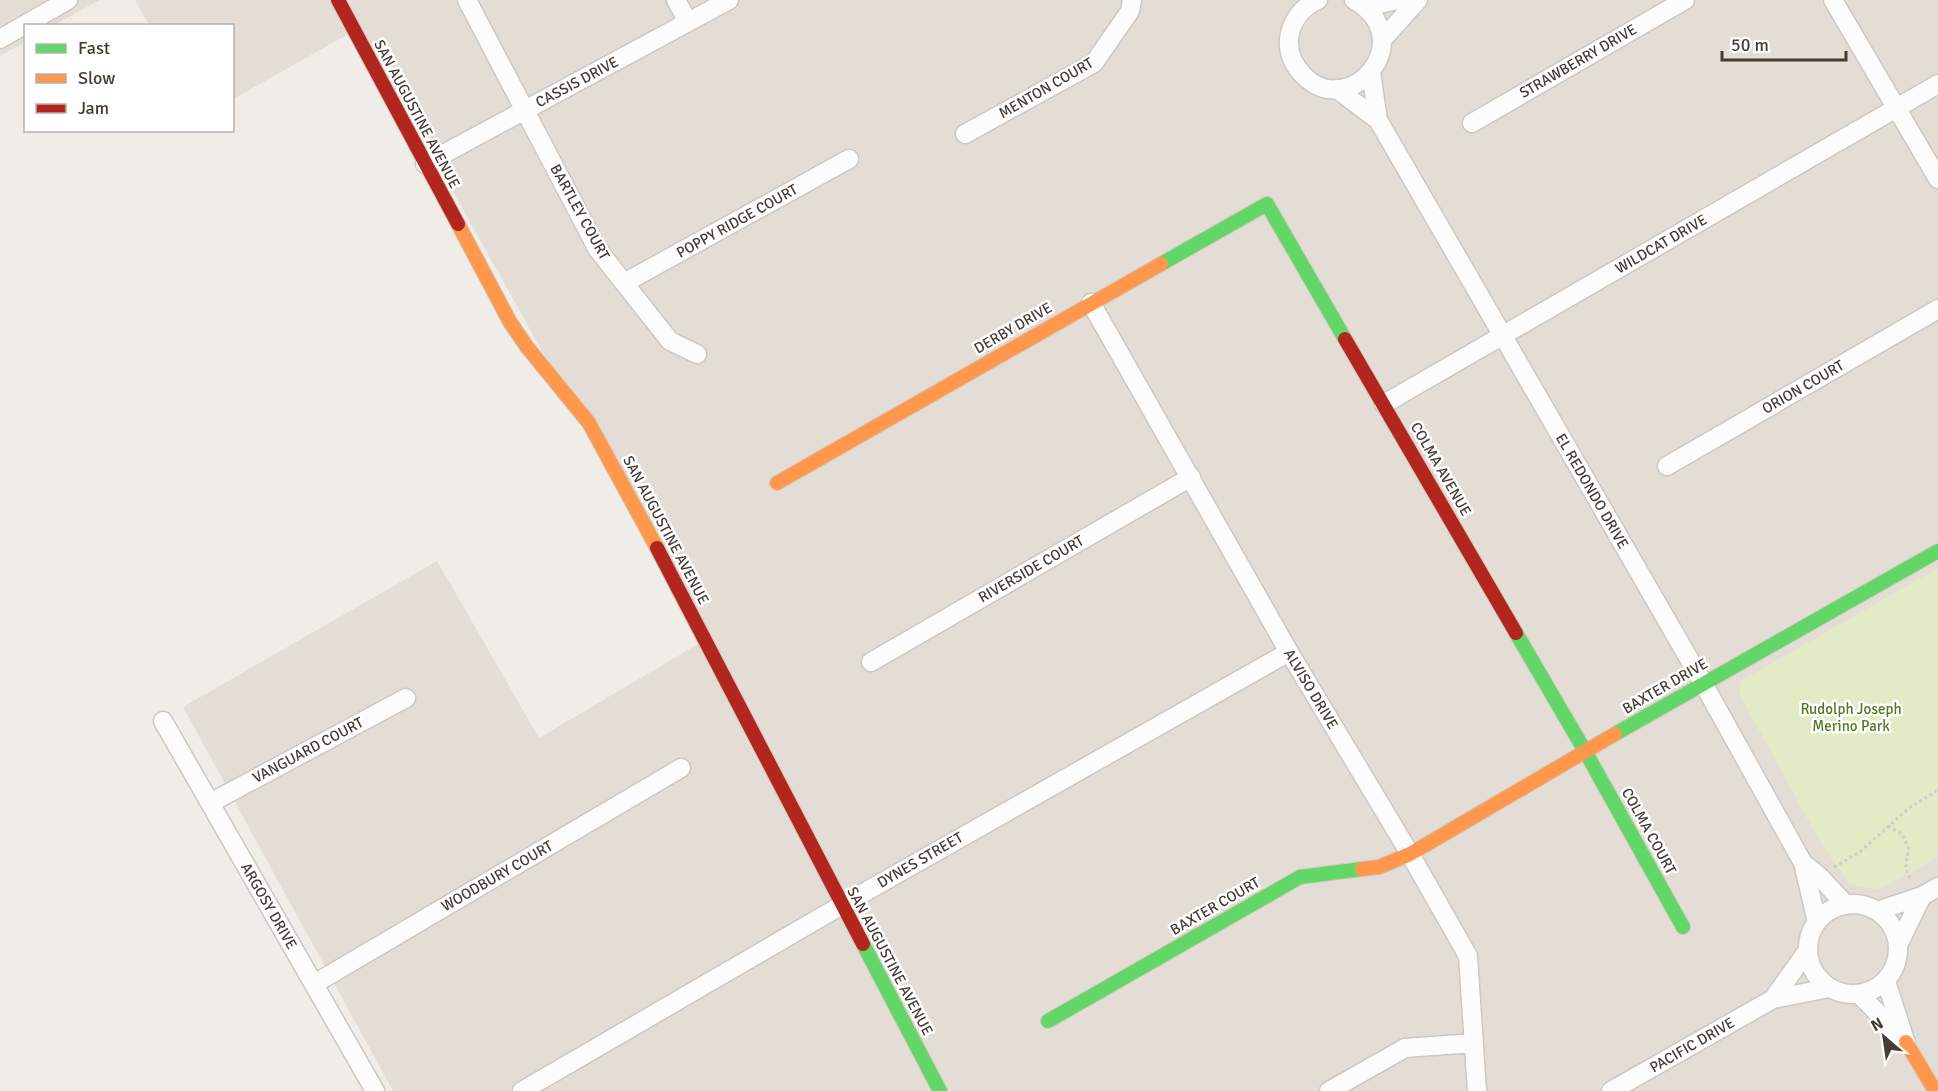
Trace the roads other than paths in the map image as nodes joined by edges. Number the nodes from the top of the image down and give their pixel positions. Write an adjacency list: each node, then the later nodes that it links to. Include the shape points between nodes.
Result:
1 (68, 0): 15 (street)
2 (338, 0): 28 (street, SAN AUGUSTINE AVENUE)
3 (467, 0): 23 (street, BARTLEY COURT)
4 (676, 0): 14 (street)
5 (729, 0): 14 (street, CASSIS DRIVE)
6 (1132, 0): 26 (street, MENTON COURT, via 1130,11 1095,63)
7 (1318, 0): 13 (street)
8 (1397, 0): 12 (street)
9 (1418, 0): 18 (street)
10 (1685, 0): 25 (street, STRAWBERRY DRIVE)
11 (1833, 0): 22 (street)
12 (1360, 3): 18 (street, via 1374,16)
13 (1300, 6): 21 (street, via 1292,25 1290,55 1308,80)
14 (688, 22): 23 (street, CASSIS DRIVE)
15 (26, 24)
16 (24, 25): 17 (street)
17 (0, 39)
18 (1382, 40): 19 (street)
19 (1371, 72): 21 (street, via 1350,87); 24 (street, EL REDONDO DRIVE)
20 (1938, 84): 22 (street, WILDCAT DRIVE)
21 (1337, 89): 24 (street, EL REDONDO DRIVE)
22 (1897, 107): 29 (street); 34 (street, WILDCAT DRIVE)
23 (525, 111): 28 (street, CASSIS DRIVE); 31 (street, BARTLEY COURT, via 598,250)
24 (1378, 120): 34 (street, EL REDONDO DRIVE)
25 (1472, 123)
26 (965, 134)
27 (849, 159): 31 (street, POPPY RIDGE COURT)
28 (424, 164): 52 (street, SAN AUGUSTINE AVENUE, via 510,322 589,423 614,466)
29 (1938, 179)
30 (1267, 204): 32 (street, DERBY DRIVE); 36 (street, COLMA AVENUE)
31 (624, 283): 35 (street, BARTLEY COURT, via 670,341)
32 (1091, 303): 38 (street, ALVISO DRIVE); 39 (street, DERBY DRIVE)
33 (1938, 309): 37 (street, ORION COURT)
34 (1503, 336): 36 (street, WILDCAT DRIVE); 43 (street, EL REDONDO DRIVE)
35 (698, 354)
36 (1384, 404): 46 (street, COLMA AVENUE)
37 (1667, 466)
38 (1191, 477): 41 (street, ALVISO DRIVE); 42 (street, RIVERSIDE COURT)
39 (777, 483)
40 (1938, 551): 43 (street, BAXTER DRIVE)
41 (1289, 652): 49 (street, ALVISO DRIVE); 52 (street, DYNES STREET)
42 (871, 662)
43 (1703, 683): 46 (street, BAXTER DRIVE); 50 (street, EL REDONDO DRIVE)
44 (406, 698): 48 (street, VANGUARD COURT)
45 (164, 721): 48 (street, ARGOSY DRIVE)
46 (1586, 751): 49 (street, BAXTER DRIVE); 56 (street, COLMA COURT)
47 (681, 768): 60 (street, WOODBURY COURT)
48 (210, 803): 60 (street, ARGOSY DRIVE)
49 (1410, 854): 64 (street, BAXTER COURT, via 1379,867 1300,877); 66 (street, ALVISO DRIVE, via 1468,956)
50 (1803, 863): 53 (street, EL REDONDO DRIVE); 55 (street, EL REDONDO DRIVE)
51 (1930, 892): 54 (street); 57 (street)
52 (842, 905): 68 (street, DYNES STREET); 69 (street, SAN AUGUSTINE AVENUE)
53 (1845, 905): 54 (street); 55 (street)
54 (1877, 910): 57 (street, via 1894,927)
55 (1817, 922): 58 (street)
56 (1683, 927)
57 (1899, 943): 59 (street)
58 (1808, 950): 61 (street, via 1811,966); 63 (street, PACIFIC DRIVE)
59 (1886, 981): 62 (street); 65 (street)
60 (314, 984): 67 (street, ARGOSY DRIVE)
61 (1829, 988): 62 (street); 63 (street, PACIFIC DRIVE)
62 (1860, 995): 65 (street)
63 (1773, 999): 72 (street, PACIFIC DRIVE)
64 (1048, 1021)
65 (1906, 1042): 73 (street)
66 (1474, 1043): 70 (street, via 1405,1048); 71 (street, ALVISO DRIVE)
67 (375, 1091)
68 (522, 1091)
69 (940, 1091)
70 (1329, 1091)
71 (1477, 1091)
72 (1611, 1091)
73 (1935, 1091)

